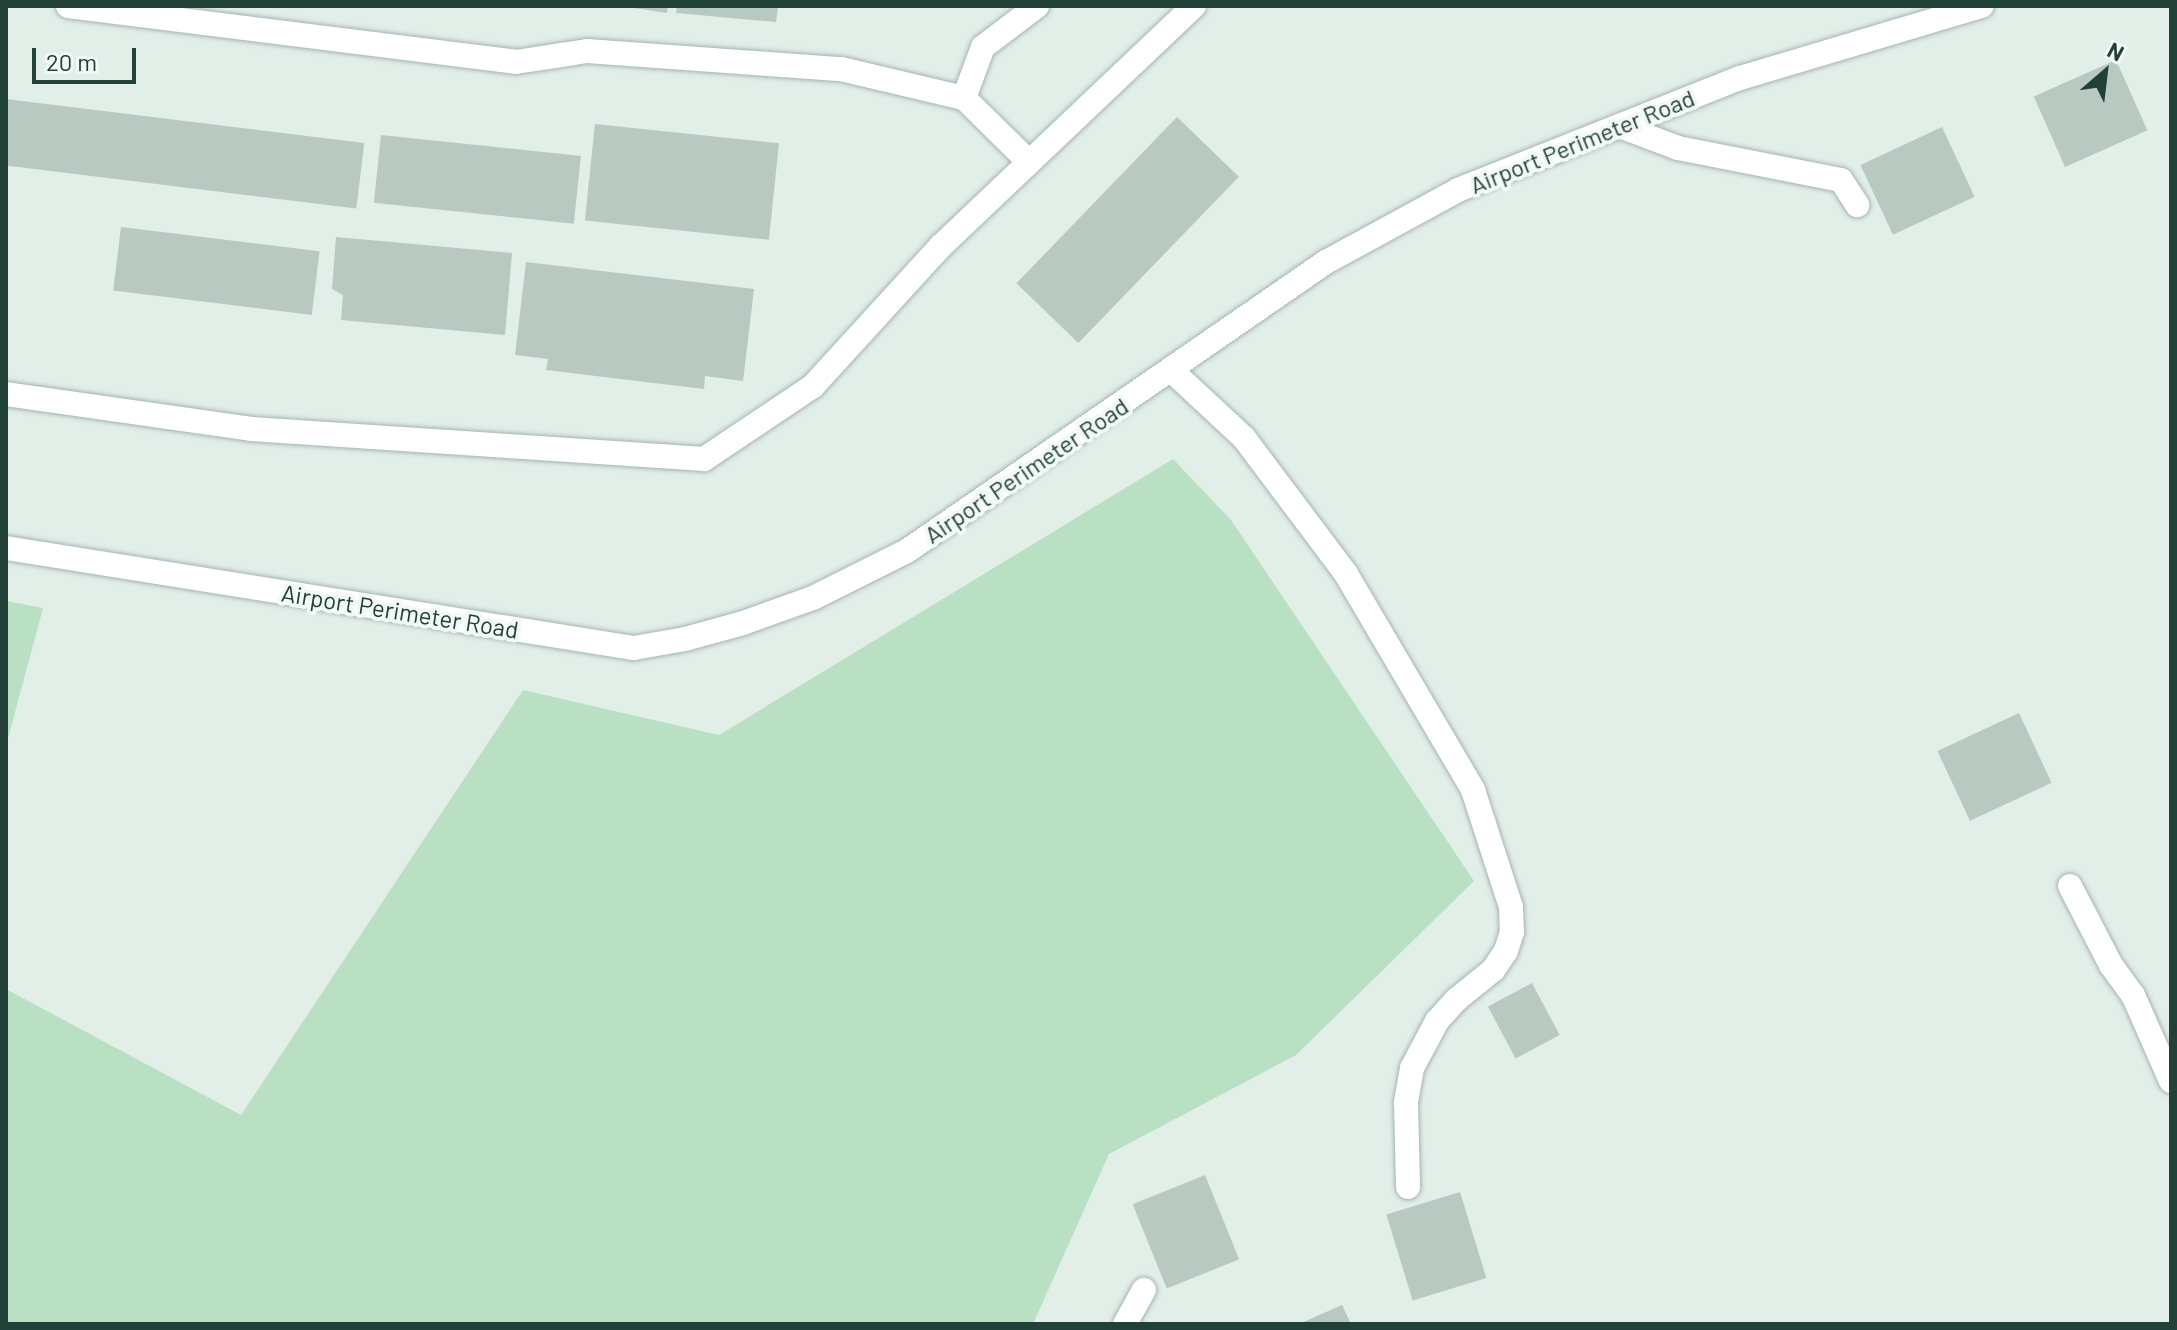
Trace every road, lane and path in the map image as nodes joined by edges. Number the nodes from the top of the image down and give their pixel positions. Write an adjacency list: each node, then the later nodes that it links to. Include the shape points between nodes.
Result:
1 (68, 6): 5 (street, via 516,62 587,51 841,69)
2 (1037, 6): 5 (street, via 983,47)
3 (1194, 6): 7 (street)
4 (1982, 6): 6 (street, Airport Perimeter Road, via 1740,78)
5 (964, 98): 7 (street)
6 (1620, 126): 8 (street, via 1678,148 1841,180); 9 (street, Airport Perimeter Road, via 1458,190 1326,262)
7 (1028, 161): 10 (street, via 941,246 813,386 704,459 252,429)
8 (1857, 205)
9 (1172, 371): 11 (street, Airport Perimeter Road, via 907,551 813,598 743,623 634,648); 14 (street, via 1244,438 1346,574 1473,790 1511,907 1506,951 1493,970 1437,1021 1412,1068 1406,1103)
10 (6, 394)
11 (6, 548)
12 (2070, 886): 13 (street, via 2111,965 2133,995)
13 (2171, 1081)
14 (1408, 1187)
15 (1144, 1290): 16 (street)
16 (1125, 1324)

